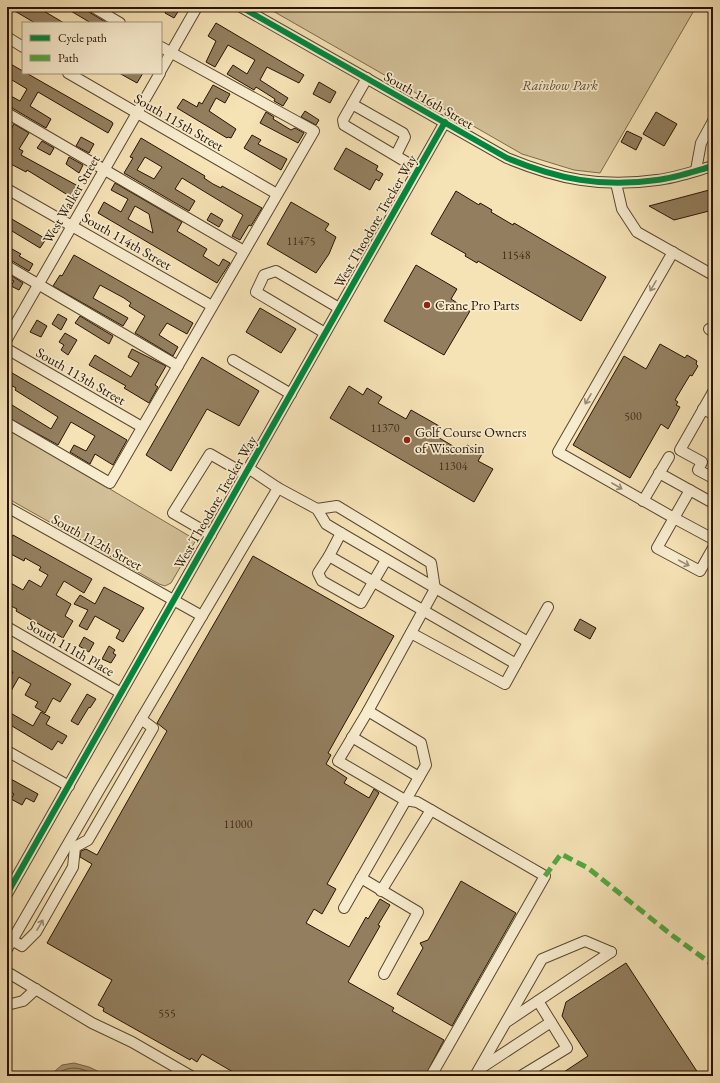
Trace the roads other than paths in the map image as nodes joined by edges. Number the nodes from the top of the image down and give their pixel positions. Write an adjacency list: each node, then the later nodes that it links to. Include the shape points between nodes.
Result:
1 (93, 7): 4 (street)
2 (197, 7): 8 (street, West Walker Street)
3 (241, 7): 12 (street, South 116th Street)
4 (118, 22)
5 (7, 37): 6 (street)
6 (22, 46)
7 (162, 48): 8 (street)
8 (171, 52): 9 (street, West Walker Street); 25 (street, via 314,131)
9 (162, 68)
10 (70, 74): 15 (street, South 115th Street)
11 (159, 74): 15 (street, West Walker Street)
12 (367, 78): 13 (street); 17 (street, South 116th Street)
13 (352, 104): 18 (street, via 343,120 344,125); 18 (street, via 403,133 405,137)
14 (7, 113): 21 (street)
15 (137, 113): 21 (street, West Walker Street); 25 (street, South 115th Street)
16 (713, 121): 22 (street, via 701,143)
17 (444, 122): 20 (street, West Theodore Trecker Way); 23 (street, South 116th Street, via 507,158 543,173 581,181)
18 (396, 156): 20 (street)
19 (713, 166): 22 (street, South 116th Street)
20 (418, 169): 33 (street, West Theodore Trecker Way)
21 (104, 170): 26 (street, West Walker Street); 27 (street)
22 (696, 170): 23 (street, South 116th Street, via 657,180)
23 (616, 183): 28 (street, via 622,209 637,232)
24 (7, 189): 26 (street, South 114th Street)
25 (277, 194): 27 (street)
26 (72, 226): 31 (street, West Walker Street); 32 (street, South 114th Street)
27 (244, 251): 32 (street)
28 (673, 252): 30 (street); 51 (street, one-way to 51, via 558,452)
29 (7, 266): 31 (street)
30 (713, 275)
31 (38, 284): 35 (street, West Walker Street); 38 (street)
32 (212, 306): 38 (street)
33 (339, 308): 34 (street, West Theodore Trecker Way); 34 (street, via 276,271 264,276 256,292)
34 (325, 333): 40 (street, West Theodore Trecker Way)
35 (7, 339)
36 (7, 349): 44 (street, South 113th Street)
37 (233, 360): 40 (street)
38 (178, 366): 44 (street)
39 (713, 392): 41 (street)
40 (290, 394): 46 (street, West Theodore Trecker Way)
41 (703, 409): 42 (street); 48 (street, via 680,450 702,462 698,470)
42 (713, 414)
43 (7, 423): 44 (street, via 110,483)
44 (142, 427)
45 (669, 457): 47 (street)
46 (247, 471): 49 (street); 57 (street, West Theodore Trecker Way); 57 (street, via 210,454 173,513)
47 (660, 473): 50 (street); 51 (street)
48 (713, 478)
49 (278, 488): 54 (street); 67 (street)
50 (690, 490): 52 (street); 55 (street)
51 (643, 501): 55 (street)
52 (713, 503)
53 (7, 507): 64 (street, South 112th Street)
54 (317, 509): 56 (street, via 326,524); 63 (street, via 337,506 431,563)
55 (674, 518): 58 (street); 59 (street, one-way to 59, via 658,548 700,571)
56 (341, 533): 60 (street); 61 (street)
57 (211, 535): 64 (street, West Theodore Trecker Way)
58 (713, 539)
59 (713, 548)
60 (329, 556): 62 (street); 62 (street, via 318,573 322,581 354,600 361,603)
61 (386, 560): 62 (street); 63 (street)
62 (373, 582): 66 (street)
63 (435, 589): 66 (street); 70 (street)
64 (173, 601): 67 (street, South 112th Street); 72 (street, West Theodore Trecker Way)
65 (548, 607): 70 (street)
66 (423, 610): 69 (street); 71 (street)
67 (202, 616): 74 (street)
68 (7, 627): 72 (street, South 111th Place)
69 (411, 633): 71 (street, via 504,684); 73 (street)
70 (528, 642): 71 (street)
71 (516, 664)
72 (121, 693): 78 (street, West Theodore Trecker Way)
73 (368, 711): 75 (street); 77 (street, via 421,743 426,765)
74 (141, 719): 81 (street); 81 (street, via 153,728 88,840)
75 (352, 737): 77 (street); 79 (street, via 338,761)
76 (7, 750): 78 (street)
77 (419, 777): 79 (street)
78 (68, 786): 83 (street, West Theodore Trecker Way)
79 (405, 800): 80 (street, via 417,802); 82 (street)
80 (431, 810): 84 (street); 97 (street, via 545,876)
81 (72, 845): 87 (street); 87 (street, one-way to 81, via 22,946 36,932 73,867)
82 (361, 878): 84 (street); 86 (street)
83 (10, 880): 85 (street, West Theodore Trecker Way)
84 (381, 891): 89 (street, via 418,912)
85 (7, 894)
86 (344, 908)
87 (9, 945)
88 (7, 972): 90 (street)
89 (384, 974)
90 (36, 989): 92 (street, via 23,1001); 96 (street, via 92,1023 132,1042)
91 (538, 1001): 93 (street); 94 (street); 94 (street, via 611,952 585,941 542,959)
92 (7, 1005)
93 (551, 1022): 95 (street); 98 (street, via 567,1048)
94 (505, 1023): 95 (street)
95 (477, 1073)
96 (191, 1076)
97 (431, 1076)
98 (521, 1076)

